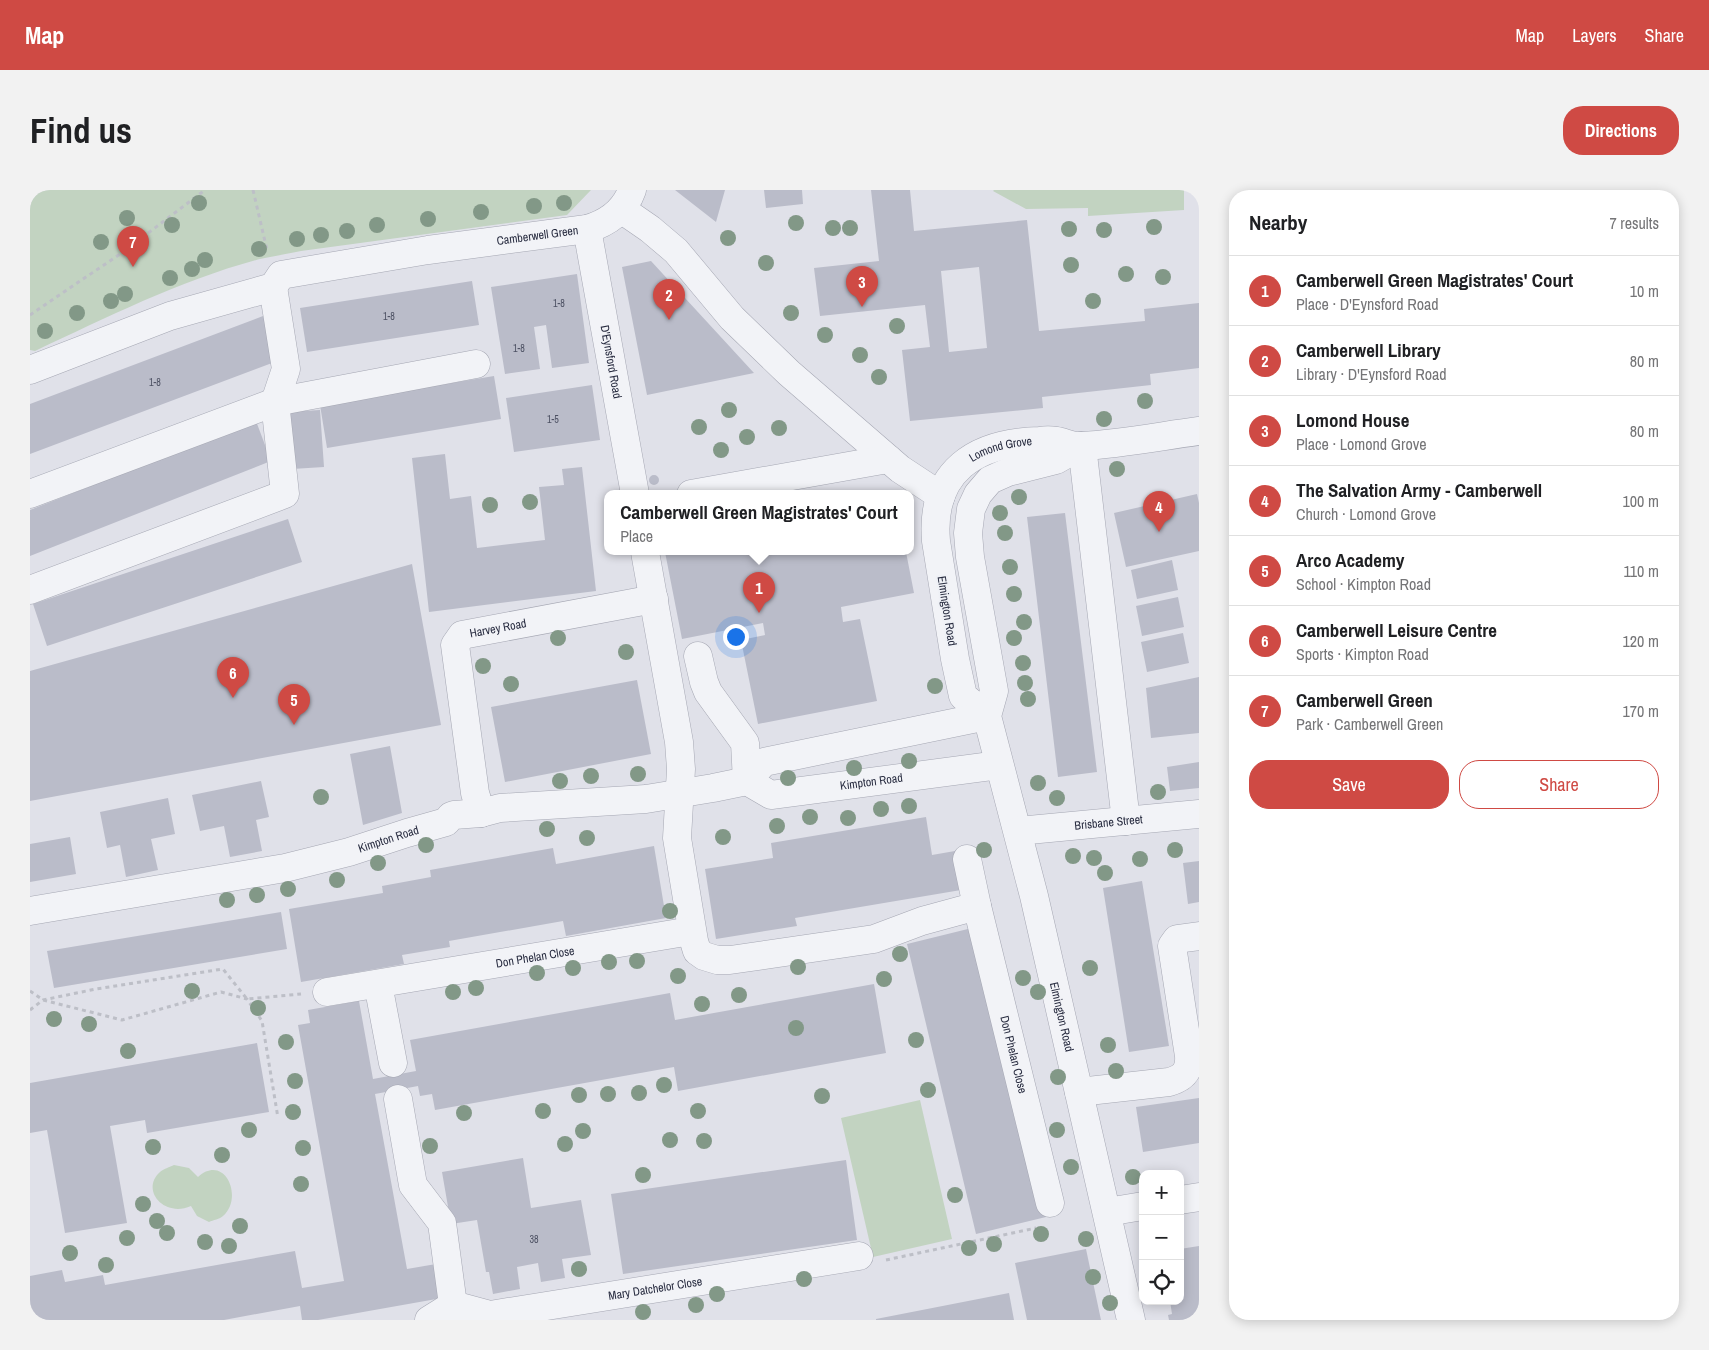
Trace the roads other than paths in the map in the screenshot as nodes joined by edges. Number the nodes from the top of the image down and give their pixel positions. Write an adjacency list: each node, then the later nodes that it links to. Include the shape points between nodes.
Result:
1 (626, 200): 2 (street, Camberwell Green, via 601,225); 9 (street, via 732,318 789,373)
2 (588, 228): 3 (street, Camberwell Green, via 281,275); 10 (street, D'Eynsford Road)
3 (265, 289): 5 (street, Camberwell Green, via 170,316); 6 (street, via 286,370)
4 (476, 364): 6 (street)
5 (30, 370)
6 (275, 402): 12 (street); 16 (street, via 284,494)
7 (1199, 432): 8 (street, Lomond Grove)
8 (1080, 446): 13 (street, Lomond Grove, via 1039,440 986,451 960,466); 14 (street, Lomond Grove, via 1056,460 1000,475 984,486); 25 (street)
9 (888, 459): 11 (street); 13 (street)
10 (634, 490)
11 (714, 490)
12 (30, 494)
13 (941, 496): 19 (street, Elmington Road, via 935,525 936,541 955,659 963,696)
14 (974, 502): 19 (street, Elmington Road, via 969,517 970,557 994,690)
15 (646, 555): 17 (street)
16 (30, 590)
17 (654, 599): 22 (street, via 679,742); 23 (street, Harvey Road, via 462,635 455,645 475,793)
18 (698, 656): 21 (street, via 708,692 745,744)
19 (987, 716): 20 (street, Elmington Road); 21 (street, via 764,762)
20 (999, 765): 21 (street, Kimpton Road, via 771,795); 26 (street, Elmington Road)
21 (747, 781): 22 (street, Kimpton Road)
22 (680, 794): 23 (street, Kimpton Road, via 500,808); 30 (street, via 678,847)
23 (481, 813): 29 (street, Kimpton Road, via 454,815 446,822 285,868)
24 (1199, 814): 25 (street, Brisbane Street)
25 (1126, 821): 26 (street, Brisbane Street)
26 (1018, 831): 35 (street, Elmington Road)
27 (967, 859): 28 (street, Don Phelan Close)
28 (977, 906): 30 (street, via 874,939 736,959 718,960 704,956 697,951); 41 (street, Don Phelan Close)
29 (30, 911)
30 (691, 931): 32 (street, Don Phelan Close)
31 (1199, 936): 35 (street, via 1177,939 1172,946 1189,1056 1188,1070 1169,1082)
32 (378, 984): 33 (street, Don Phelan Close); 34 (street)
33 (327, 992)
34 (393, 1063)
35 (1079, 1092): 40 (street, Elmington Road)
36 (398, 1099): 43 (street, via 413,1185 442,1223)
37 (1199, 1197): 38 (street)
38 (1184, 1199)
39 (1139, 1207): 40 (street)
40 (1106, 1212): 45 (street, Elmington Road)
41 (1044, 1215)
42 (859, 1256): 43 (street, Mary Datchelor Close, via 490,1314)
43 (453, 1305): 44 (street)
44 (429, 1320)
45 (1131, 1320)

